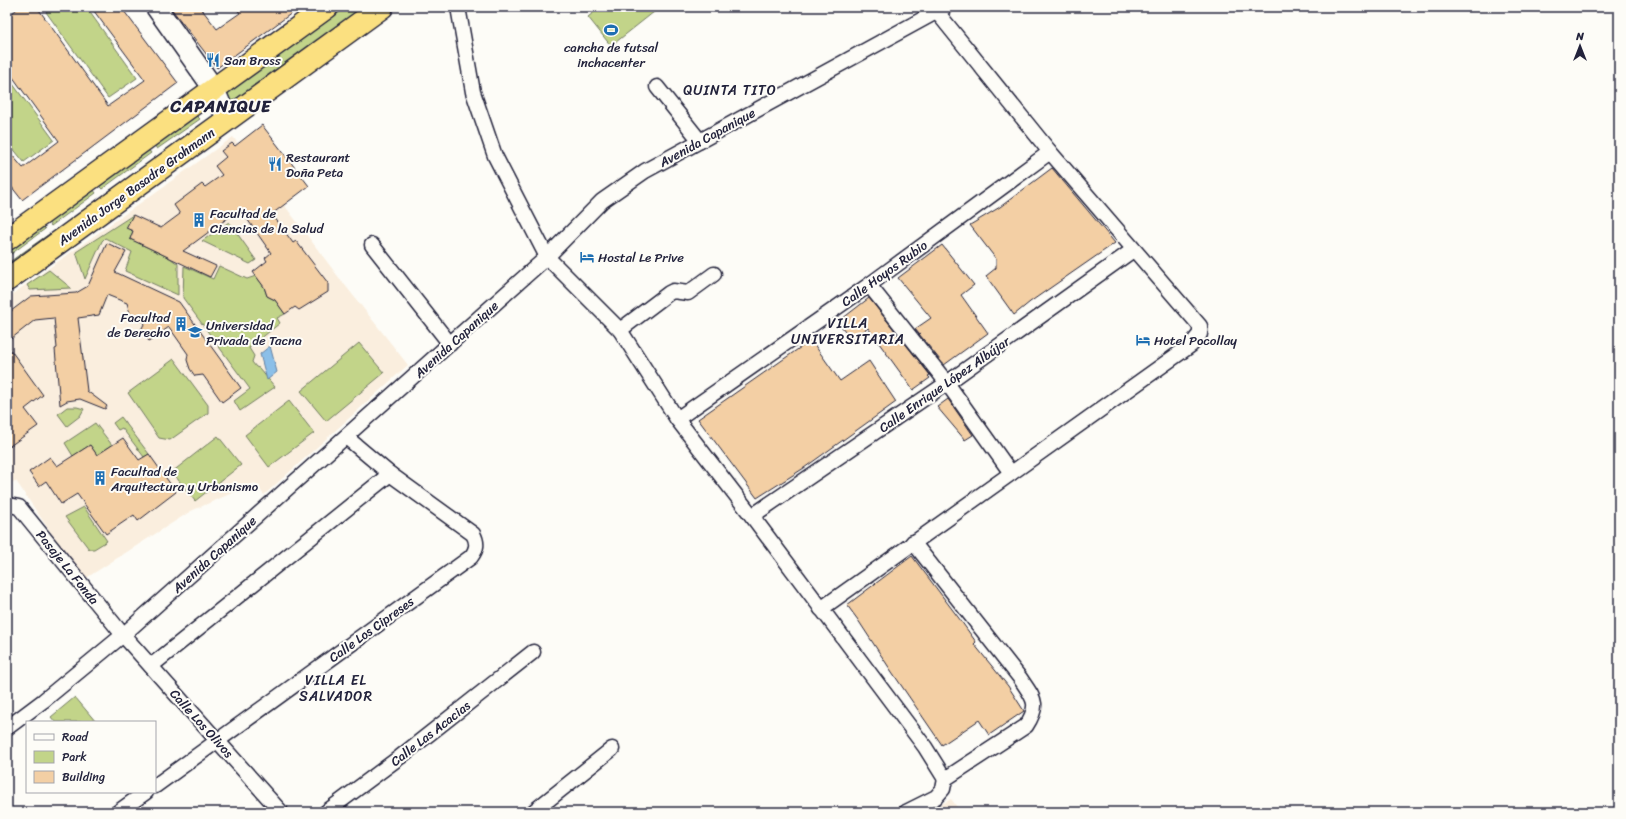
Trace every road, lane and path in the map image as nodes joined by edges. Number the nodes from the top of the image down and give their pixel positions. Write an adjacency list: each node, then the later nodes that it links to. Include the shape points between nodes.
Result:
1 (156, 7): 7 (street)
2 (327, 7): 7 (highway)
3 (382, 7): 8 (highway, Avenida Jorge Basadre Grohmann)
4 (458, 7): 14 (street, via 473,92 495,156)
5 (941, 9): 9 (street, Avenida Capanique); 10 (street)
6 (657, 87): 9 (street)
7 (214, 89): 8 (street); 11 (highway)
8 (227, 119): 16 (highway, Avenida Jorge Basadre Grohmann)
9 (700, 141): 14 (street, Avenida Capanique, via 645,171 602,201)
10 (1050, 152): 13 (street); 17 (street, Calle Hoyos Rubio)
11 (7, 239)
12 (372, 245): 19 (street)
13 (1133, 250): 20 (street, Calle Enrique López Albújar); 23 (street, via 1200,326 1200,334 1191,345)
14 (547, 257): 18 (street); 19 (street, Avenida Capanique)
15 (714, 274): 18 (street, via 688,292 669,292)
16 (7, 280)
17 (869, 285): 20 (street); 21 (street, Calle Hoyos Rubio)
18 (620, 330): 21 (street)
19 (450, 344): 22 (street, Avenida Capanique)
20 (947, 383): 23 (street); 26 (street, Calle Enrique López Albújar)
21 (677, 419): 26 (street)
22 (346, 437): 24 (street); 29 (street, Avenida Capanique)
23 (1011, 473): 27 (street)
24 (390, 474): 31 (street); 33 (street, Calle Los Cipreses, via 473,534 476,550 471,557)
25 (8, 506): 29 (street, Pasaje La Fonda, via 19,507)
26 (752, 516): 28 (street)
27 (913, 542): 28 (street); 35 (street, via 1020,678 1036,705 1026,726)
28 (821, 609): 35 (street, via 925,747)
29 (123, 635): 31 (street, Calle Los Olivos); 32 (street, Avenida Capanique, via 43,702)
30 (533, 652): 40 (street, Calle Las Acacias)
31 (151, 666): 33 (street, Calle Los Olivos)
32 (7, 728)
33 (218, 741): 36 (street, Calle Los Cipreses); 39 (street, Calle Los Olivos)
34 (612, 749): 41 (street)
35 (945, 779): 42 (street, via 943,789 936,797)
36 (156, 785)
37 (145, 793): 38 (street)
38 (118, 812)
39 (281, 812)
40 (326, 812)
41 (533, 812)
42 (906, 812)

